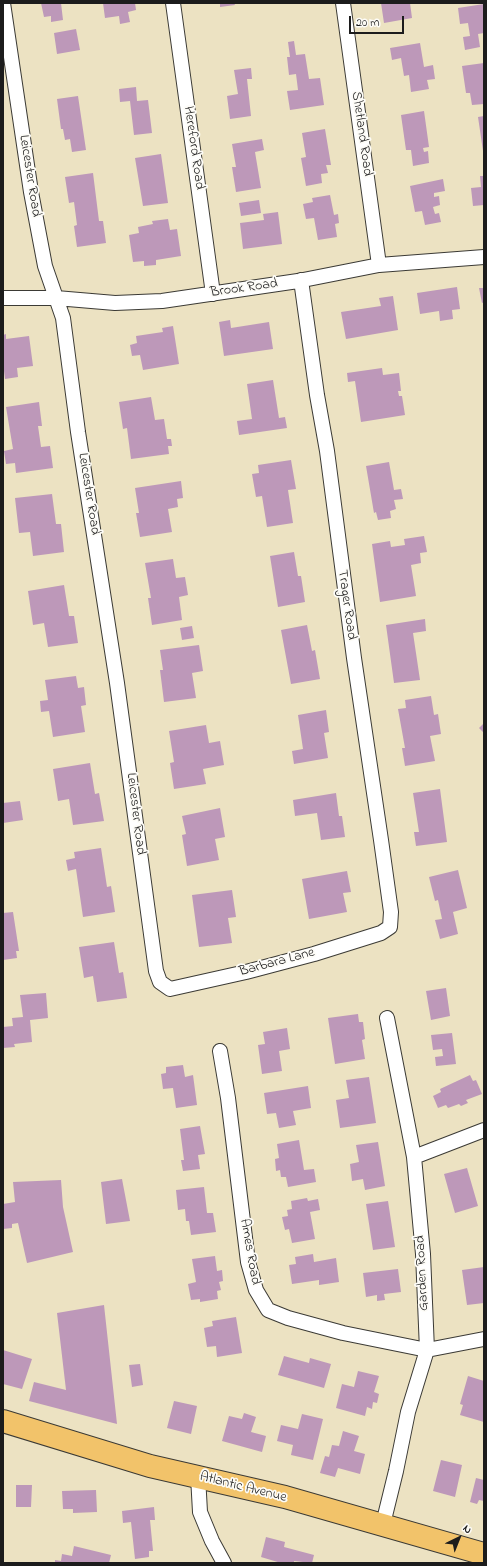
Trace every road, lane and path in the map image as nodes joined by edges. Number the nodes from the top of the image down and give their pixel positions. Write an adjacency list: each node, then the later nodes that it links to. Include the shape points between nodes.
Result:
1 (3, 3): 9 (street, Leicester Road, via 31,192 45,266)
2 (173, 3): 7 (street, Hereford Road)
3 (343, 3): 5 (street, Shetland Road)
4 (484, 257): 5 (street, Brook Road)
5 (379, 265): 6 (street, Brook Road)
6 (301, 280): 7 (street, Brook Road); 10 (street, Trager Road, via 391,912)
7 (213, 294): 9 (street, Brook Road, via 162,301 115,303)
8 (3, 298): 9 (street, Brook Road)
9 (56, 298): 11 (street, Leicester Road, via 63,318 156,971)
10 (388, 929): 11 (street, Barbara Lane, via 321,952 246,972 170,989)
11 (164, 985)
12 (387, 1018): 15 (street, Garden Road)
13 (220, 1051): 17 (street, Ames Road, via 248,1262 256,1290 268,1310 343,1333)
14 (484, 1130): 15 (street)
15 (414, 1157): 17 (street, Garden Road, via 423,1254)
16 (484, 1339): 17 (street)
17 (427, 1350): 20 (street, Garden Road, via 408,1412)
18 (3, 1421): 19 (main road, Atlantic Avenue, via 150,1466)
19 (198, 1476): 20 (main road, Atlantic Avenue); 22 (street, via 200,1512)
20 (383, 1524): 21 (main road, Atlantic Avenue)
21 (484, 1554)
22 (224, 1563)

